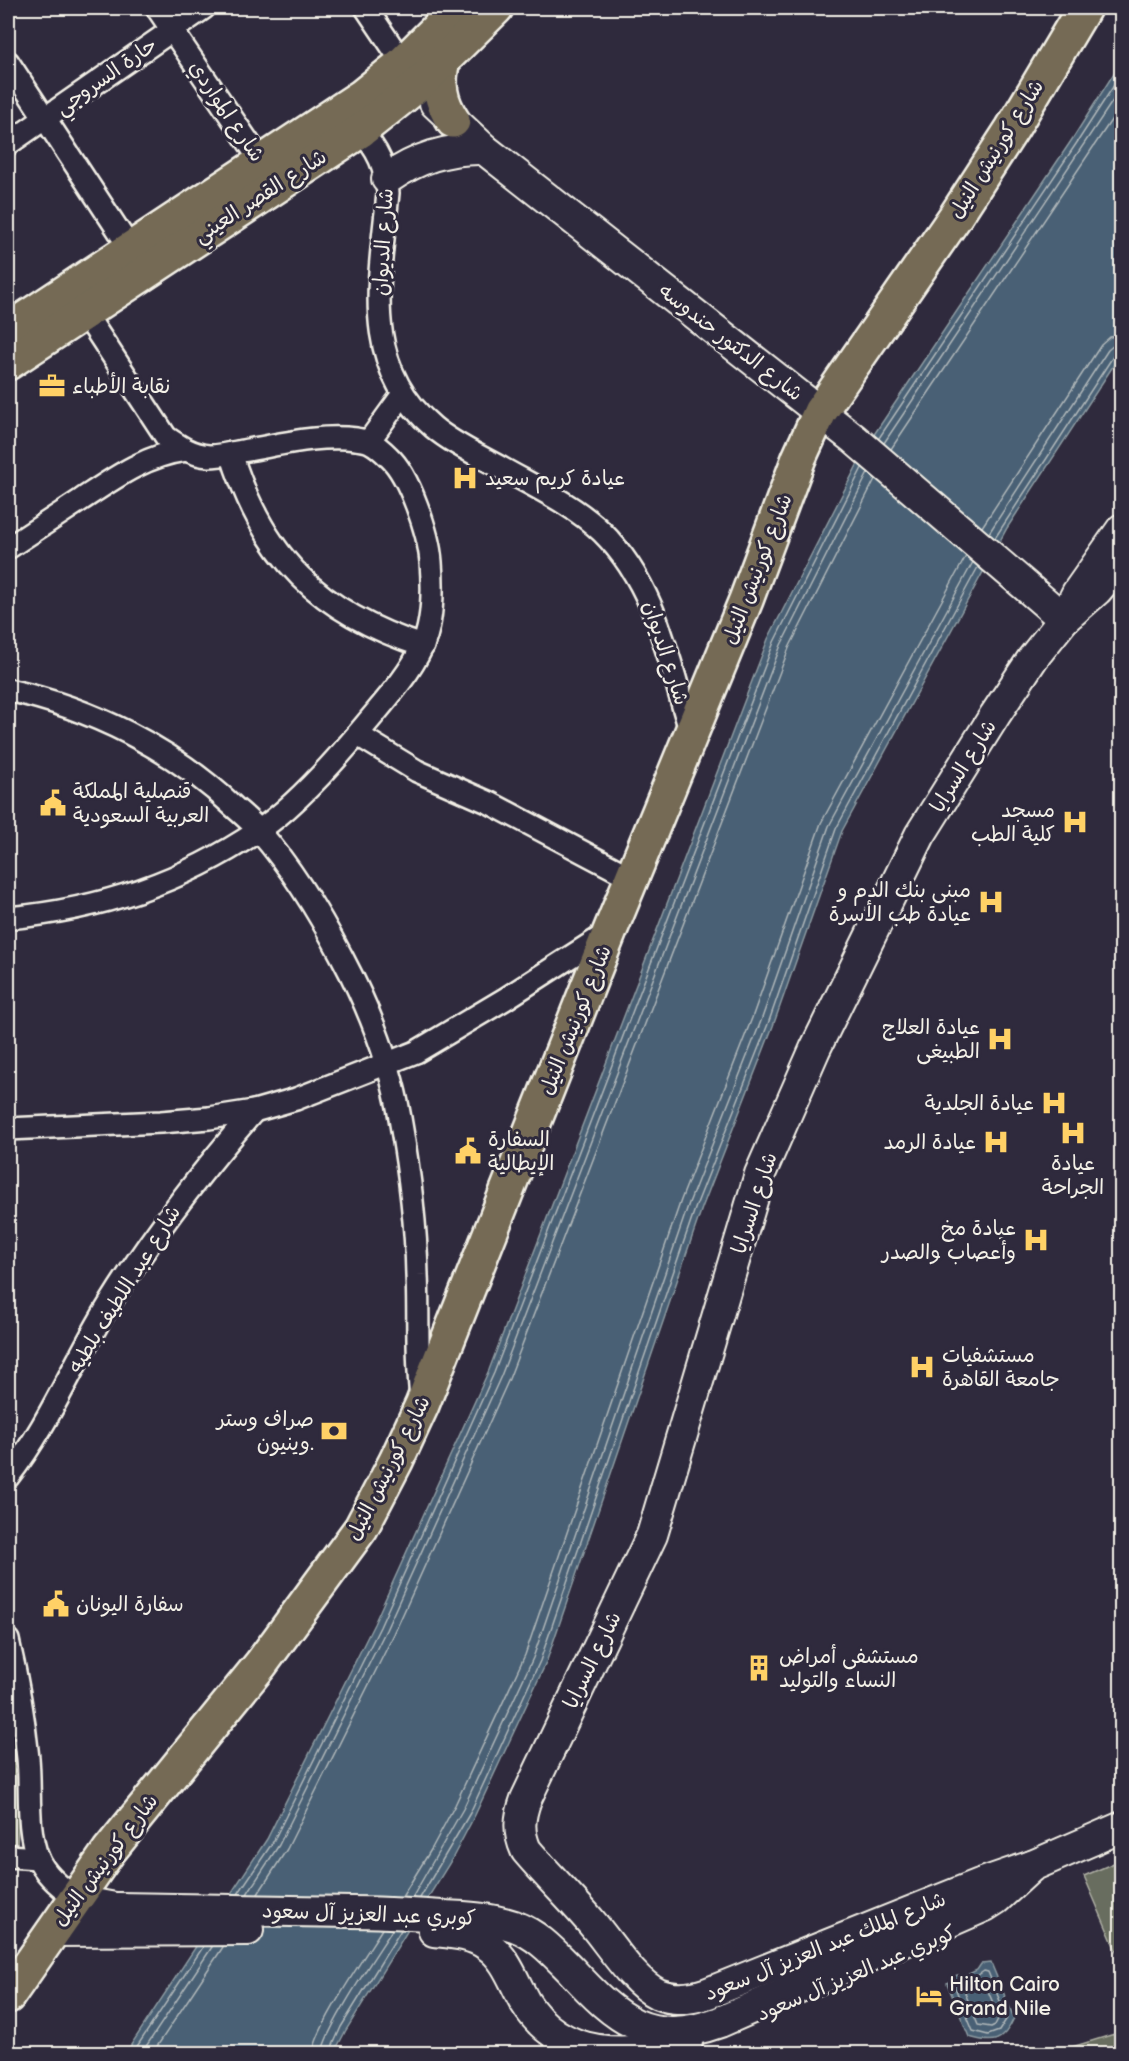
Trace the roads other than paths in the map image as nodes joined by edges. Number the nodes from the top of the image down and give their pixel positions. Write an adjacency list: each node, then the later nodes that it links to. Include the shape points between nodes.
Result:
1 (157, 8): 7 (street, شارع المواردي)
2 (204, 8): 7 (street, حارة السروجي)
3 (366, 8): 10 (street)
4 (458, 8): 10 (highway, شارع القصر العيني)
5 (496, 8): 8 (highway, شارع القصر العيني)
6 (1084, 8): 23 (highway, شارع كورنيش النيل, via 955,217)
7 (172, 30): 11 (street, حارة السروجي); 16 (street, شارع المواردي)
8 (443, 60): 10 (highway, شارع القصر العيني); 12 (highway, via 440,92)
9 (8, 62): 11 (street)
10 (411, 74): 12 (main road, شارع الدكتور حندوسه); 13 (highway, شارع القصر العيني); 16 (highway, شارع القصر العيني, via 362,96)
11 (45, 119): 14 (street, حارة السروجي); 18 (street)
12 (453, 121): 15 (main road, شارع الدكتور حندوسه)
13 (360, 131): 16 (highway, شارع القصر العيني); 17 (street, شارع الديوان, via 378,153)
14 (8, 144)
15 (484, 149): 17 (main road, via 432,155); 23 (main road, شارع الدكتور حندوسه)
16 (269, 173): 18 (highway, شارع القصر العيني); 19 (highway, شارع القصر العيني)
17 (387, 179): 22 (street, شارع الديوان, via 378,279 382,344)
18 (130, 248): 20 (highway, شارع القصر العيني)
19 (84, 312): 21 (highway, شارع القصر العيني); 25 (street, via 166,437)
20 (9, 326)
21 (8, 363)
22 (403, 394): 24 (street); 33 (street, شارع الديوان, via 444,435 575,509 626,559 659,623)
23 (817, 399): 30 (main road, شارع الدكتور حندوسه, via 854,439); 33 (highway, شارع كورنيش النيل, via 746,600)
24 (369, 441): 26 (street, via 319,439); 31 (street, via 391,459 422,520 433,583)
25 (186, 450): 26 (street, via 208,456); 28 (street, via 142,462)
26 (231, 453): 31 (street, via 257,520 300,577 356,620)
27 (1122, 529): 30 (main road, شارع السرايا, via 1077,593)
28 (8, 549)
29 (1122, 560): 30 (main road, شارع السرايا, via 1097,590)
30 (1064, 619): 45 (main road, شارع السرايا, via 1020,677 920,836 814,1049 760,1174 652,1535 526,1798)
31 (423, 646): 34 (street)
32 (8, 690): 35 (street, via 81,712 131,734 177,761)
33 (692, 733): 36 (highway, شارع كورنيش النيل)
34 (357, 735): 35 (street, via 319,777); 36 (street, via 417,771 490,803)
35 (259, 830): 37 (street, via 195,867 146,889 44,915); 39 (street, via 293,875 334,942 355,981)
36 (632, 878): 38 (highway, شارع كورنيش النيل)
37 (8, 918)
38 (610, 931): 39 (street, via 505,999); 42 (highway, شارع كورنيش النيل)
39 (389, 1064): 40 (street); 42 (street, via 414,1222 417,1362)
40 (254, 1111): 41 (street, via 161,1122); 43 (street, شارع عبد اللطيف بلطيه, via 181,1198 139,1258)
41 (8, 1129)
42 (422, 1406): 50 (highway, شارع كورنيش النيل, via 361,1528 261,1664)
43 (8, 1477)
44 (8, 1640): 48 (street, via 25,1736)
45 (521, 1823): 49 (main road, شارع الملك عبد العزيز آل سعود, via 520,1836 526,1850 638,1979 657,1993 676,1999 708,1993)
46 (1122, 1827): 49 (main road, شارع الملك عبد العزيز آل سعود)
47 (8, 1856): 48 (street)
48 (38, 1858): 50 (street, via 60,1887)
49 (1032, 1866): 51 (main road, شارع الملك عبد العزيز آل سعود)
50 (75, 1897): 52 (main road, كوبري عبد العزيز آل سعود); 54 (highway, شارع كورنيش النيل)
51 (985, 1906): 58 (main road, كوبري عبد العزيز آل سعود, via 702,2029 665,2032); 59 (main road, كوبري عبد العزيز آل سعود, via 952,1934 723,2030 666,2047)
52 (127, 1920): 53 (main road, كوبري عبد العزيز آل سعود, via 394,1929); 54 (main road, كوبري عبد العزيز آل سعود)
53 (451, 1925): 55 (main road, كوبري عبد العزيز آل سعود, via 485,1918 532,1934); 56 (main road, كوبري عبد العزيز آل سعود, via 488,1945)
54 (52, 1931): 57 (highway, شارع كورنيش النيل)
55 (546, 1943): 56 (main road, via 522,1950); 58 (main road, كوبري عبد العزيز آل سعود, via 599,2001)
56 (508, 1970): 59 (main road, كوبري عبد العزيز آل سعود, via 526,2005 549,2029 578,2046)
57 (8, 1996)
58 (630, 2022): 59 (main road, via 627,2042)
59 (611, 2053)

